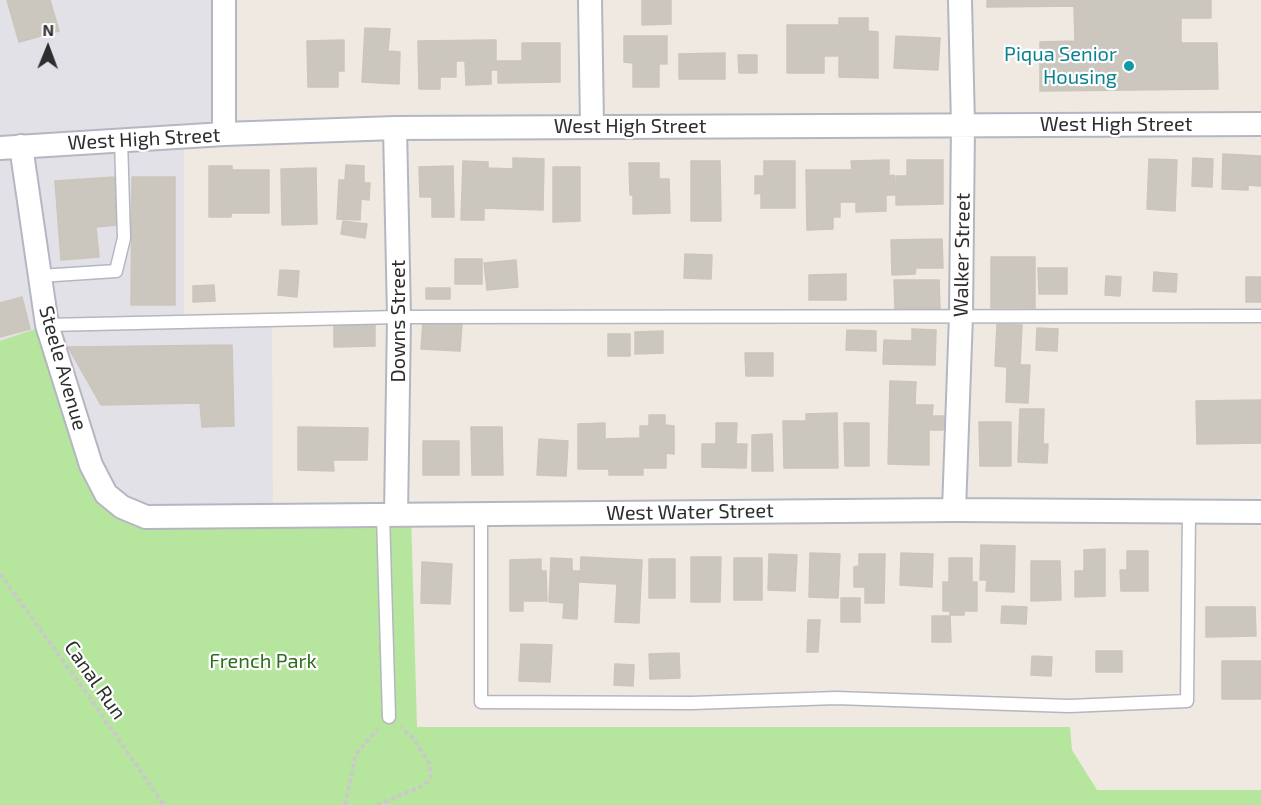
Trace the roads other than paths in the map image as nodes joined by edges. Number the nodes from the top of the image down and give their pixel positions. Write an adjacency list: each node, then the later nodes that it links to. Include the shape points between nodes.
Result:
1 (224, 0): 8 (street)
2 (590, 0): 6 (street)
3 (960, 0): 4 (street, Walker Street)
4 (963, 124): 5 (street, West High Street); 6 (street, West High Street); 12 (street, Walker Street)
5 (1261, 124)
6 (592, 126): 7 (street, West High Street)
7 (395, 128): 8 (street, West High Street); 14 (street, Downs Street)
8 (225, 134): 9 (street, West High Street)
9 (121, 140): 10 (street, West High Street); 11 (lane, via 124,238 117,271)
10 (11, 147): 11 (street, Steele Avenue)
11 (40, 276): 15 (street, Steele Avenue)
12 (962, 315): 13 (lane); 14 (lane); 17 (street, Walker Street)
13 (1261, 316)
14 (399, 317): 15 (lane); 21 (street, Downs Street)
15 (47, 325): 16 (street, Steele Avenue, via 91,465 106,494)
16 (122, 507): 21 (street, West Water Street, via 146,517 170,518)
17 (954, 510): 18 (street, West Water Street); 20 (street, West Water Street)
18 (1189, 512): 19 (street, West Water Street); 20 (lane, via 1187,701 1068,706 836,698 692,703 481,702)
19 (1261, 512)
20 (481, 514): 21 (street, West Water Street)
21 (389, 515): 22 (lane)
22 (389, 717)

